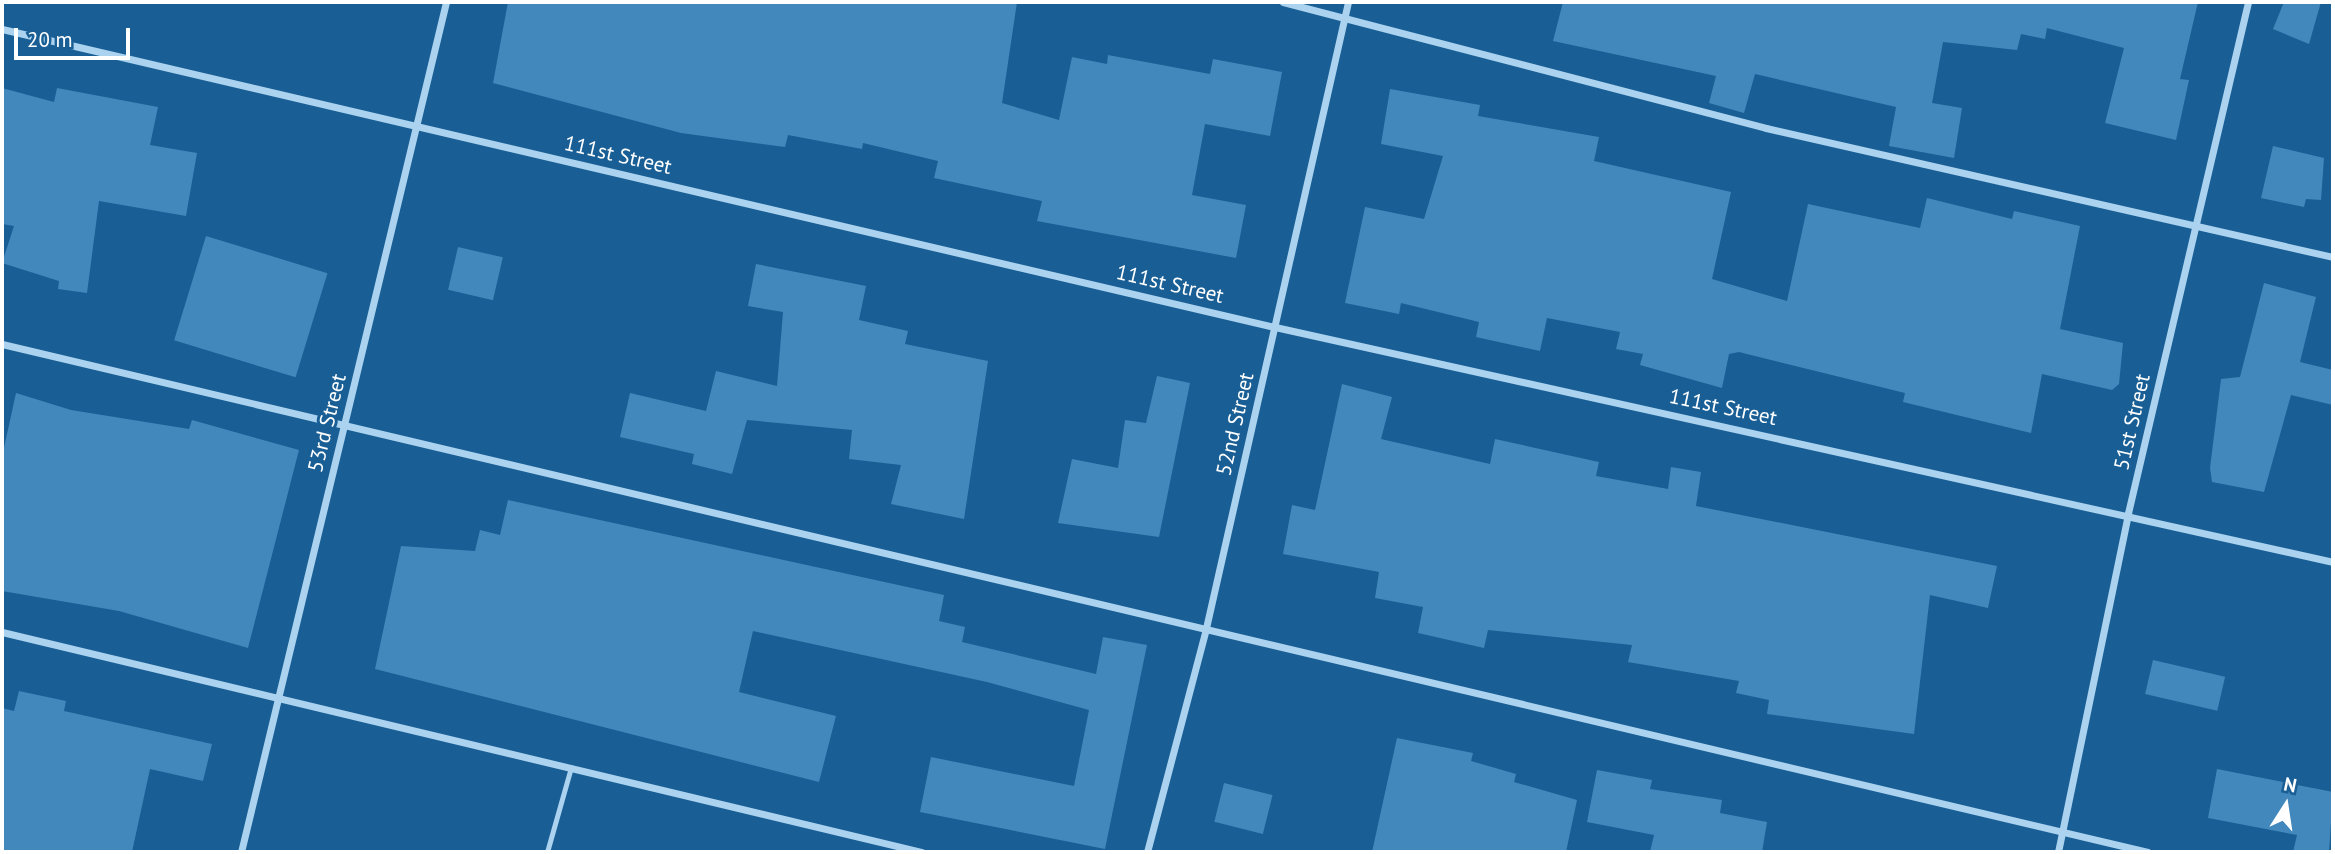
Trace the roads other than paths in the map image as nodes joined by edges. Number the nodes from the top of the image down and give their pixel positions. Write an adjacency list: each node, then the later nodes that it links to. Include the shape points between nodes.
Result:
1 (446, 2): 7 (street, 53rd Street)
2 (1283, 2): 5 (street)
3 (1348, 2): 5 (street, 52nd Street)
4 (2248, 2): 8 (street, 51st Street)
5 (1345, 15): 8 (street, via 1766,128); 10 (street, 52nd Street)
6 (2, 29): 7 (street, 111st Street)
7 (418, 126): 10 (street, 111st Street); 12 (street, 53rd Street)
8 (2196, 225): 9 (street); 13 (street, 51st Street)
9 (2333, 257)
10 (1275, 327): 13 (street, 111st Street); 15 (street, 52nd Street)
11 (2, 344): 12 (street)
12 (344, 428): 15 (street); 17 (street, 53rd Street)
13 (2128, 513): 14 (street, 111st Street); 19 (street, 51st Street)
14 (2333, 562)
15 (1206, 628): 19 (street); 23 (street, 52nd Street)
16 (2, 632): 17 (street)
17 (279, 696): 18 (street); 20 (street, 53rd Street)
18 (571, 767): 21 (lane); 22 (street)
19 (2064, 831): 24 (street, 51st Street); 25 (street)
20 (241, 852)
21 (547, 852)
22 (922, 852)
23 (1147, 852)
24 (2058, 852)
25 (2148, 852)

